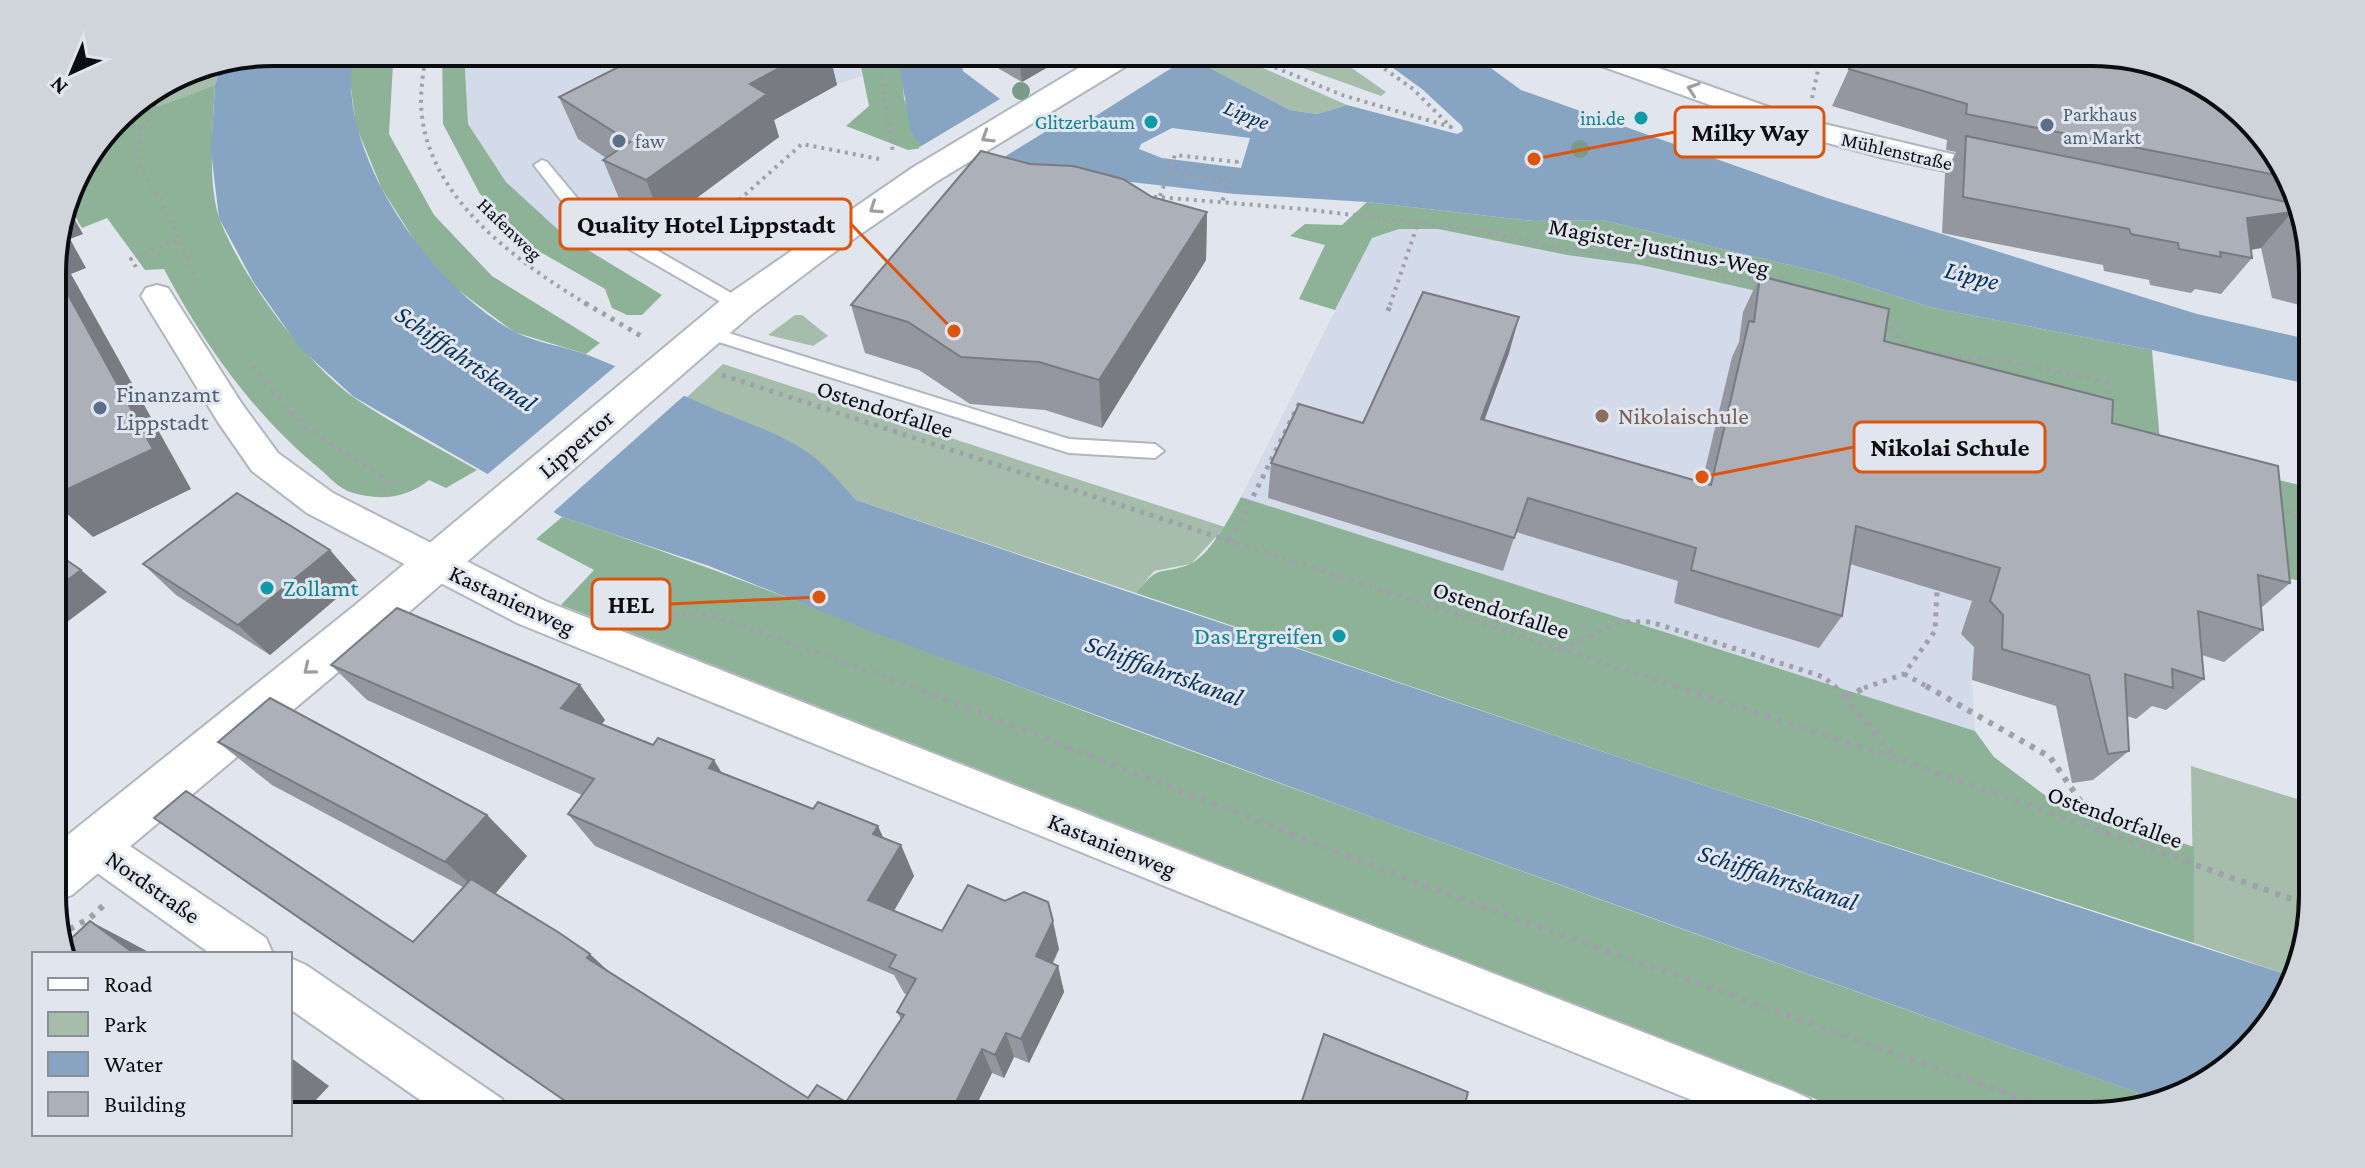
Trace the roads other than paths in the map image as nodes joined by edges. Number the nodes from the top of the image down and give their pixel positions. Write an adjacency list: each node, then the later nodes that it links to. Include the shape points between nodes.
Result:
1 (1104, 66): 6 (street, Lippertor, one-way to 6, via 940,165)
2 (1627, 66): 4 (street, Mühlenstraße, one-way to 2, via 1793,125)
3 (542, 165): 6 (lane, via 581,214)
4 (2031, 181)
5 (157, 296): 9 (street, Kastanienweg, via 265,462 320,503)
6 (739, 305): 7 (street, Lippertor)
7 (706, 332): 8 (lane, via 1069,446); 9 (street, Lippertor)
8 (1155, 451)
9 (435, 565): 10 (street, Lippertor, one-way to 10); 15 (street, Kastanienweg, via 545,618)
10 (94, 846): 11 (street, Lippertor); 12 (street, Nordstraße)
11 (66, 868)
12 (247, 952)
13 (292, 982): 14 (street)
14 (465, 1102)
15 (1758, 1102)

